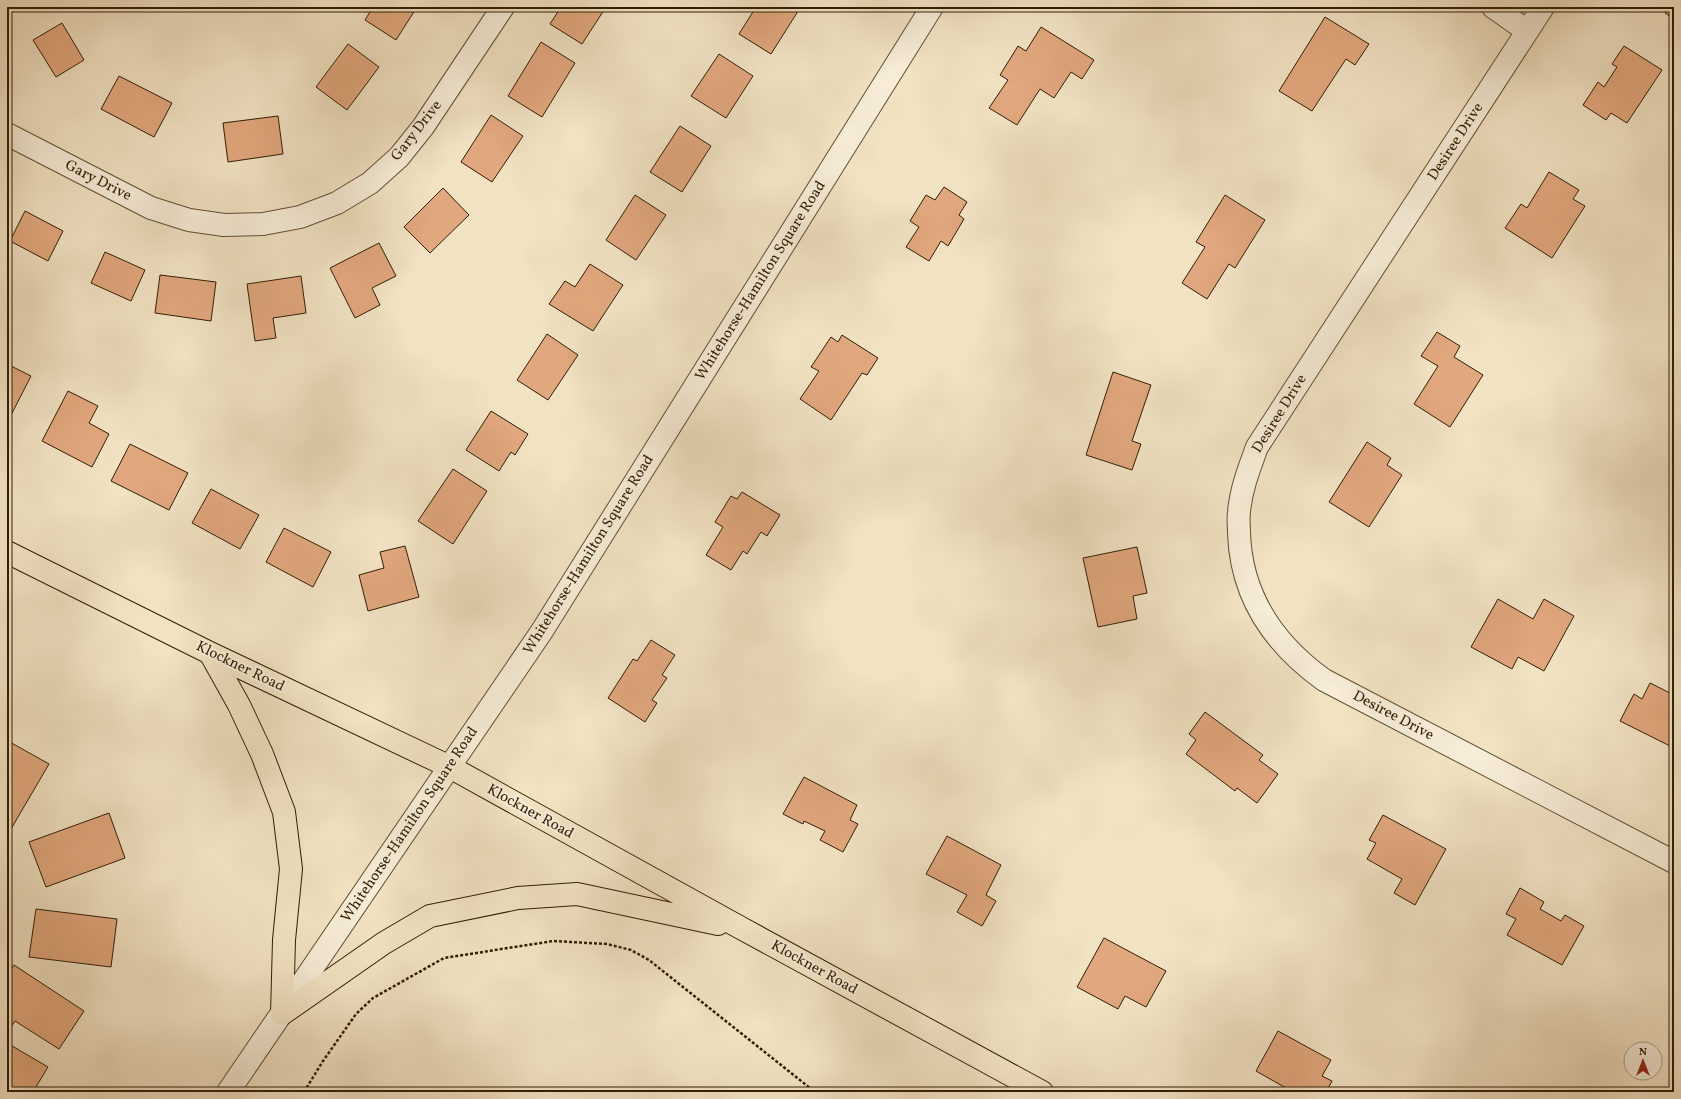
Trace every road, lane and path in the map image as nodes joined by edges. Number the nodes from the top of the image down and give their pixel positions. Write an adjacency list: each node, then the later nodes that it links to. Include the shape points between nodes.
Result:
1 (503, 7): 6 (street, Gary Drive, via 423,127 399,157 370,183 337,203 300,217 262,224 224,225 189,220 150,208)
2 (932, 7): 9 (street, Whitehorse-Hamilton Square Road, via 542,631)
3 (1493, 7): 5 (street)
4 (1543, 7): 5 (street, Desiree Drive)
5 (1528, 31): 10 (street, Desiree Drive, via 1256,447 1244,479 1238,513 1240,550 1248,586 1265,620 1283,645 1306,667 1331,683)
6 (7, 134)
7 (7, 552): 8 (main road, Klockner Road)
8 (210, 653): 9 (main road, Klockner Road); 12 (main road, via 262,754 284,812 292,869 284,940)
9 (450, 767): 11 (main road, Klockner Road); 12 (street, Whitehorse-Hamilton Square Road)
10 (1674, 862)
11 (741, 928): 12 (main road, via 577,894 518,898 430,916 384,943); 16 (main road, Klockner Road)
12 (282, 1014): 13 (street, Whitehorse-Hamilton Square Road)
13 (228, 1092)
14 (304, 1092): 15 (path, via 356,1014 373,998 444,958 553,941 607,944 631,950 649,960)
15 (815, 1092)
16 (1042, 1092)

